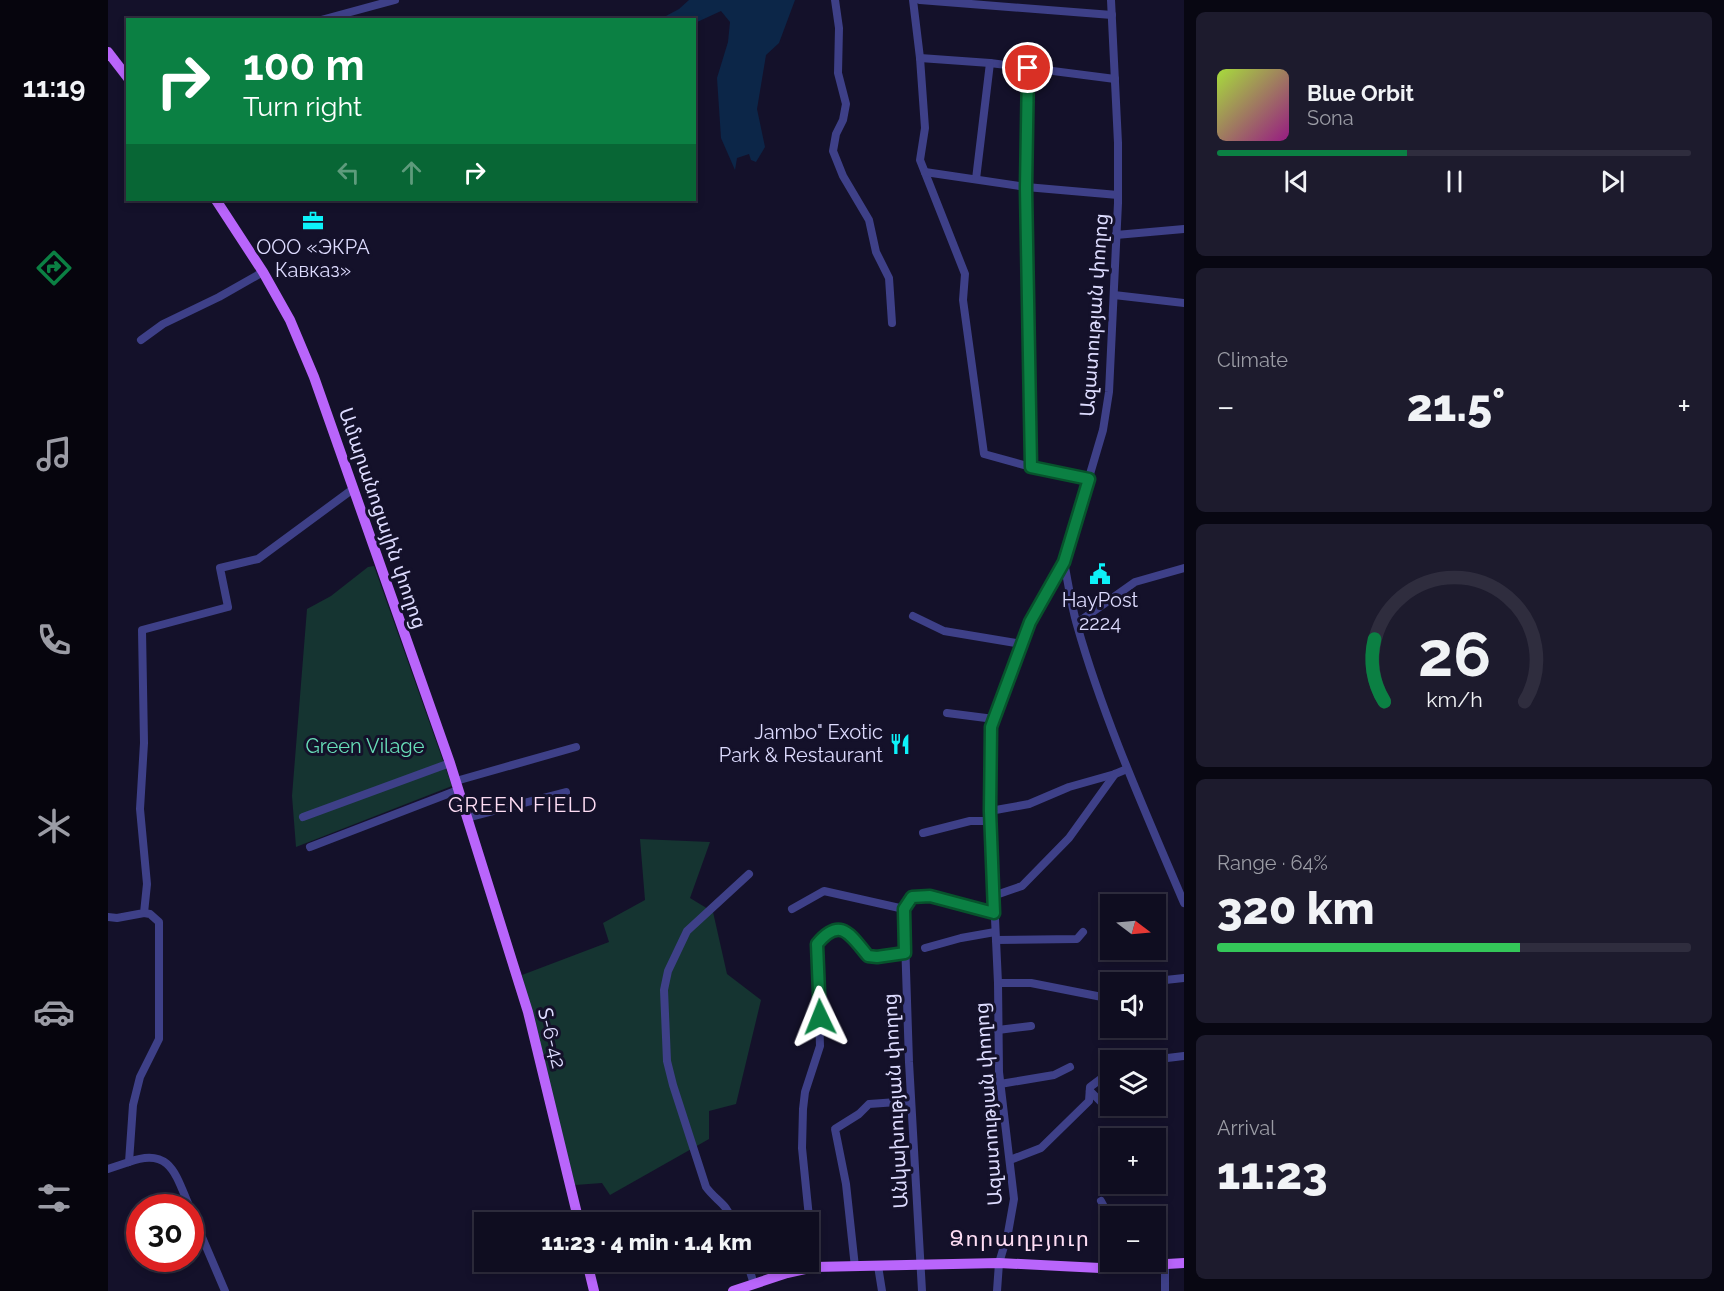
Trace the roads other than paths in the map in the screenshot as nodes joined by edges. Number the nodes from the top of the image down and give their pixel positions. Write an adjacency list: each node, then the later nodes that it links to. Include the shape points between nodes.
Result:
1 (395, 0): 7 (street)
2 (835, 0): 24 (street, via 838,65 846,104 833,151 869,220 876,252 889,278)
3 (913, 0): 9 (street)
4 (920, 0): 6 (street)
5 (1111, 0): 6 (street, Ազատության փողոց)
6 (1112, 15): 13 (street, Ազատության փողոց)
7 (328, 18)
8 (108, 52): 12 (main road)
9 (920, 58): 10 (street); 14 (street, via 925,128 920,160)
10 (990, 63): 11 (street); 15 (street)
11 (1028, 68): 13 (street); 16 (street)
12 (126, 75)
13 (1115, 79): 17 (street, Ազատության փողոց)
14 (925, 172): 15 (street); 26 (street, via 965,274 963,300 984,454)
15 (976, 179): 16 (street)
16 (1026, 188): 17 (street); 26 (street)
17 (1118, 195): 20 (street, Ազատության փողոց)
18 (217, 201): 21 (main road, Ամարանոցային փողոց / Տ-6-42)
19 (1184, 229): 20 (street)
20 (1116, 235): 22 (street, Ազատության փողոց)
21 (263, 272): 25 (street, via 163,324); 28 (main road, Ամարանոցային փողոց / Տ-6-42, via 290,320 314,377)
22 (1114, 295): 23 (street); 27 (street, Ազատության փողոց, via 1109,392)
23 (1184, 303)
24 (892, 323)
25 (141, 340)
26 (1031, 467): 27 (street)
27 (1089, 479): 29 (street, Ազատության փողոց)
28 (353, 489): 37 (main road, Ամարանոցային փողոց / Տ-6-42); 54 (street, via 258,559 220,568 228,607 142,630 144,743 140,809 147,884)
29 (1064, 562): 32 (street); 33 (street, Ազատության փողոց)
30 (1184, 568): 32 (street, via 1135,582)
31 (913, 616): 33 (street, via 944,631)
32 (1077, 623): 38 (street)
33 (1022, 644): 35 (street, Ազատության փողոց)
34 (946, 713): 35 (street)
35 (994, 719): 42 (street, Ազատության փողոց)
36 (576, 747): 40 (street)
37 (450, 763): 40 (main road, Ամարանոցային փողոց / Տ-6-42); 43 (street)
38 (1127, 769): 39 (street); 51 (street)
39 (1115, 774): 42 (street, via 1029,804); 50 (street, via 1069,838 1022,886)
40 (457, 785): 44 (main road, Ամարանոցային փողոց / Տ-6-42); 47 (street)
41 (566, 792): 44 (street)
42 (990, 811): 45 (street, Ազատության փողոց)
43 (303, 818)
44 (467, 818): 48 (main road, Ամարանոցային փողոց / Տ-6-42)
45 (990, 821): 46 (street, via 970,821); 50 (street, Ազատության փողոց)
46 (923, 833)
47 (310, 847)
48 (482, 864): 81 (main road, Տ-6-42 / Տ-6-42, via 528,1012)
49 (748, 874): 82 (street, via 687,931 668,971 664,990 673,1085 706,1187)
50 (993, 896): 55 (street, Ազատության փողոց)
51 (1184, 903)
52 (792, 909): 53 (street, via 824,891)
53 (904, 909): 55 (street, via 912,897 930,896); 60 (street, Անկախության փողոց)
54 (144, 913): 56 (street); 76 (street, via 159,922 160,1028 133,1105)
55 (994, 913): 58 (street, Ազատության փողոց)
56 (108, 917)
57 (1083, 932): 58 (street, via 1077,939)
58 (996, 936): 59 (street, via 961,938); 63 (street, Ազատության փողոց)
59 (925, 948)
60 (905, 953): 73 (street, Անկախության փողոց); 83 (street, via 868,956 844,930 829,932 817,944 820,1046 802,1109)
61 (1184, 978): 62 (street)
62 (1166, 980)
63 (998, 983): 64 (street, via 1031,983); 66 (street, Ազատության փողոց)
64 (1100, 997)
65 (1031, 1026): 66 (street)
66 (998, 1030): 71 (street, Ազատության փողոց)
67 (1184, 1056): 68 (street)
68 (1166, 1058)
69 (1070, 1067): 71 (street, via 1054,1075)
70 (1100, 1080): 72 (street)
71 (1000, 1084): 75 (street, Ազատության փողոց)
72 (1090, 1090): 74 (street); 75 (street, via 1089,1101 1041,1148)
73 (911, 1101): 87 (street, Անկախության փողոց); 91 (street, via 869,1104 835,1129)
74 (1100, 1101)
75 (1010, 1160): 85 (street, Ազատության փողոց, via 1014,1199)
76 (129, 1162): 77 (street); 78 (street, via 142,1157 161,1160 172,1167)
77 (108, 1169)
78 (184, 1194)
79 (1101, 1201): 80 (street)
80 (1104, 1206)
81 (577, 1212)
82 (729, 1212)
83 (808, 1212)
84 (204, 1241): 98 (street)
85 (999, 1263): 87 (main road); 92 (main road); 103 (street, Ազատության փողոց)
86 (1184, 1263): 88 (main road)
87 (920, 1265): 89 (main road); 102 (street, Անկախության փողոց)
88 (1166, 1265)
89 (878, 1266): 91 (main road); 101 (street)
90 (819, 1267): 91 (main road)
91 (855, 1267)
92 (1100, 1268)
93 (589, 1272): 99 (main road)
94 (750, 1272): 97 (street)
95 (792, 1272): 97 (main road)
96 (1165, 1272): 104 (street)
97 (753, 1284): 100 (main road)
98 (225, 1291)
99 (594, 1291)
100 (733, 1291)
101 (882, 1291)
102 (922, 1291)
103 (998, 1291)
104 (1165, 1291)

